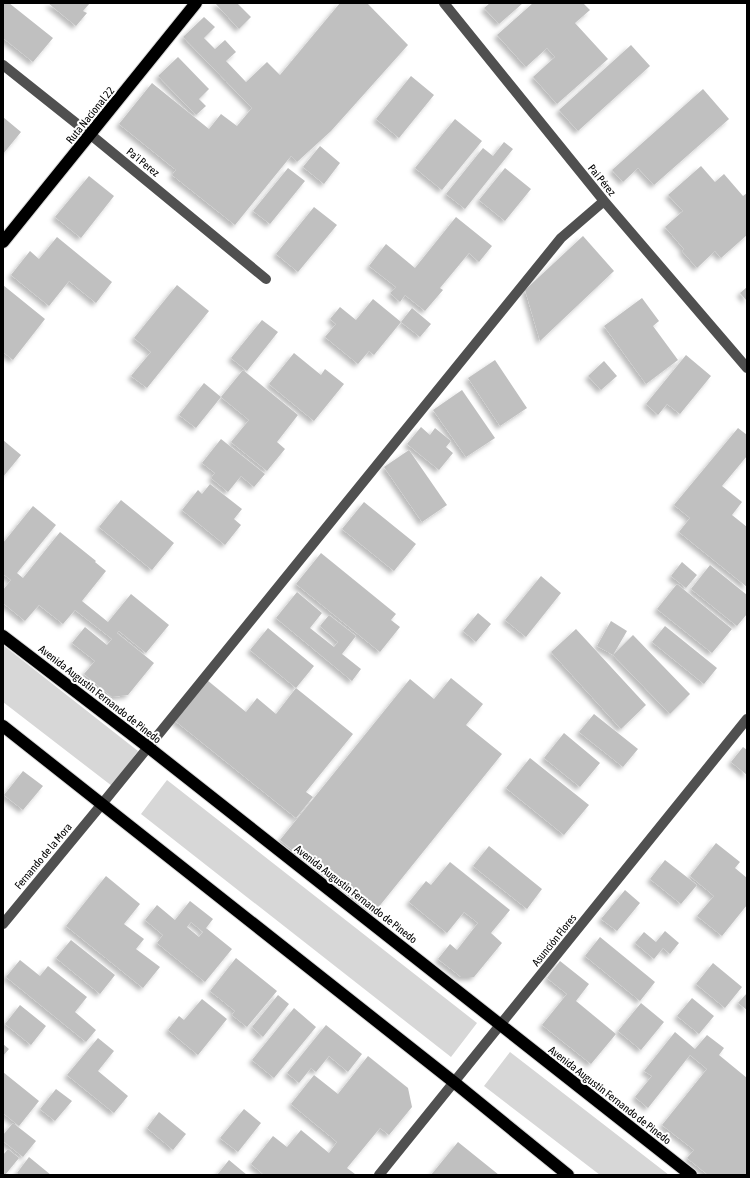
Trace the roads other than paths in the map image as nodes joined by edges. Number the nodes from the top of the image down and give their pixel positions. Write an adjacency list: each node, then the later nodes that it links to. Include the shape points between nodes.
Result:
1 (196, 3): 4 (highway, Ruta Nacional 22)
2 (444, 3): 5 (street, Pai Pérez)
3 (3, 65): 4 (street, Pa'i Perez)
4 (91, 135): 6 (highway, Ruta Nacional 22); 7 (street, Pa'i Perez)
5 (604, 201): 8 (street, Pai Pérez); 12 (street, Fernando de la Mora, via 561,238)
6 (3, 242)
7 (266, 279)
8 (747, 368)
9 (3, 636): 12 (highway, Avenida Augustín Fernando de Pinedo)
10 (747, 719): 15 (street, Asunción Flores)
11 (3, 726): 13 (highway)
12 (148, 747): 13 (street, Fernando de la Mora); 15 (highway, Avenida Augustín Fernando de Pinedo)
13 (102, 804): 14 (street, Fernando de la Mora); 16 (highway)
14 (3, 924)
15 (501, 1026): 16 (street, Asunción Flores); 19 (highway, Avenida Augustín Fernando de Pinedo)
16 (455, 1083): 17 (street, Asunción Flores); 18 (highway)
17 (379, 1175)
18 (568, 1175)
19 (691, 1175)

